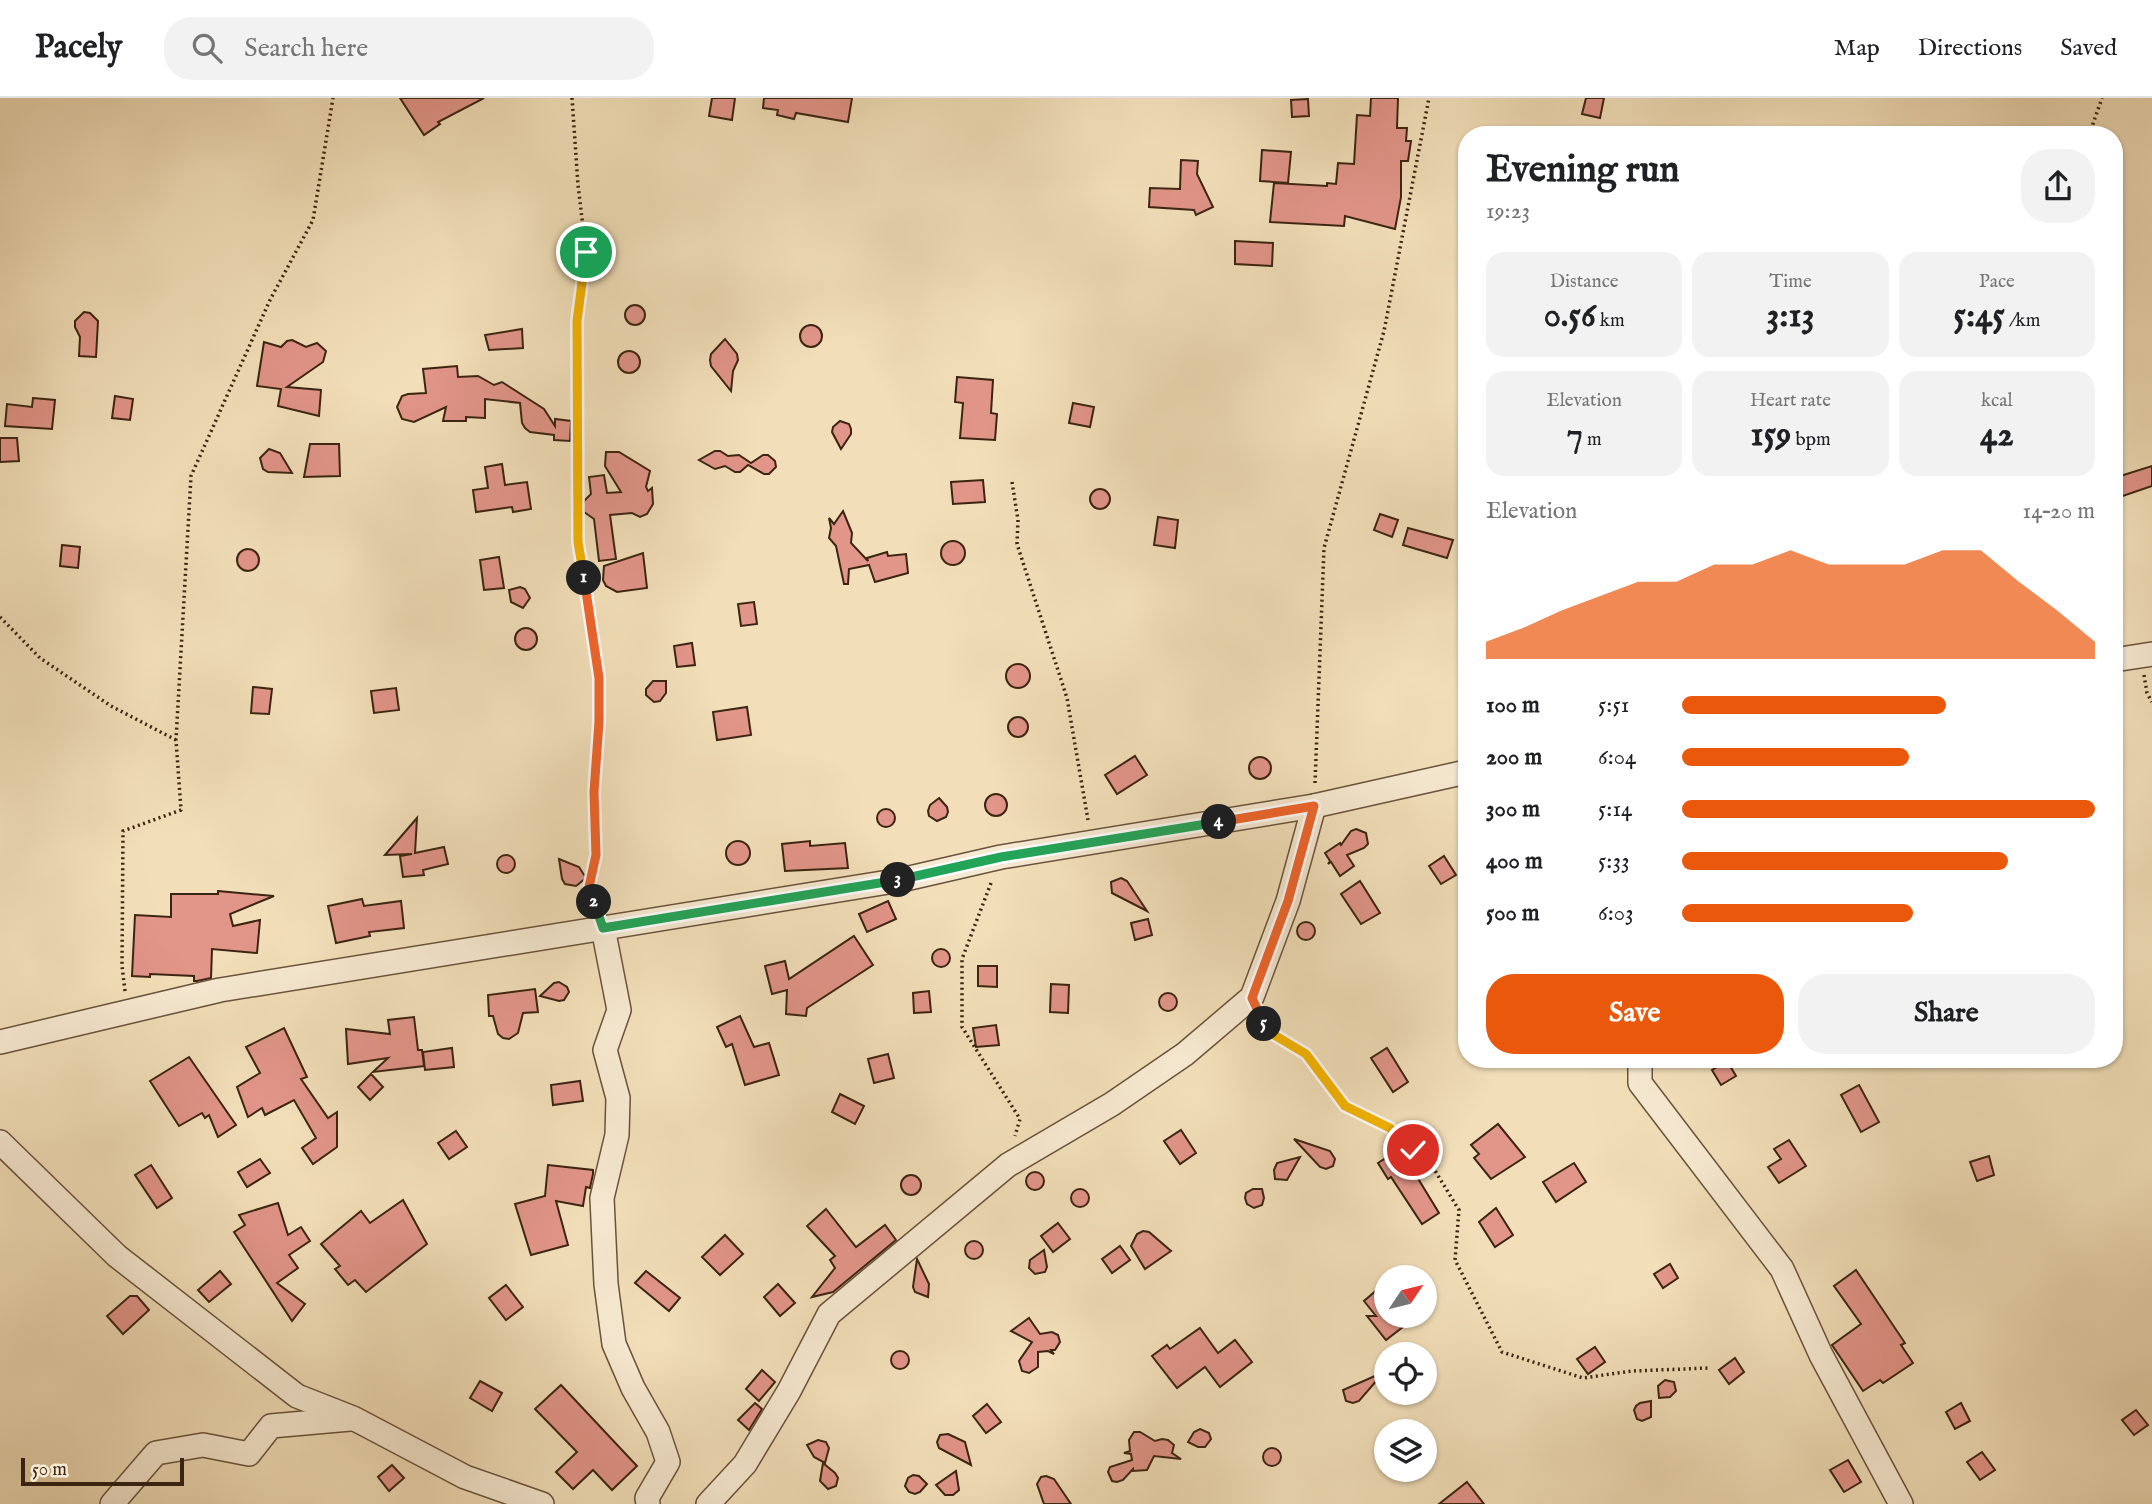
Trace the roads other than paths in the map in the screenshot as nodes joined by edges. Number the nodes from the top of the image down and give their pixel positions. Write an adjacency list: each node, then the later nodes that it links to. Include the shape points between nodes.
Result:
1 (2152, 654): 2 (street)
2 (2123, 659)
3 (1458, 774): 4 (street)
4 (1314, 806): 5 (street); 13 (street, via 1288,901 1252,998 1185,1054 1008,1165 828,1314 745,1464)
5 (603, 928): 6 (street, via 220,990); 12 (street, via 619,1010 604,1050 618,1098 617,1135 602,1198 606,1284 614,1344 668,1462)
6 (0, 1042)
7 (1640, 1068): 14 (street, via 1640,1083 1782,1269 1821,1355)
8 (0, 1142): 9 (street, via 127,1264 297,1396)
9 (354, 1418): 10 (street, via 271,1426 249,1454 203,1445 156,1453); 11 (street, via 465,1477)
10 (112, 1504)
11 (542, 1504)
12 (648, 1504)
13 (708, 1504)
14 (1901, 1504)

